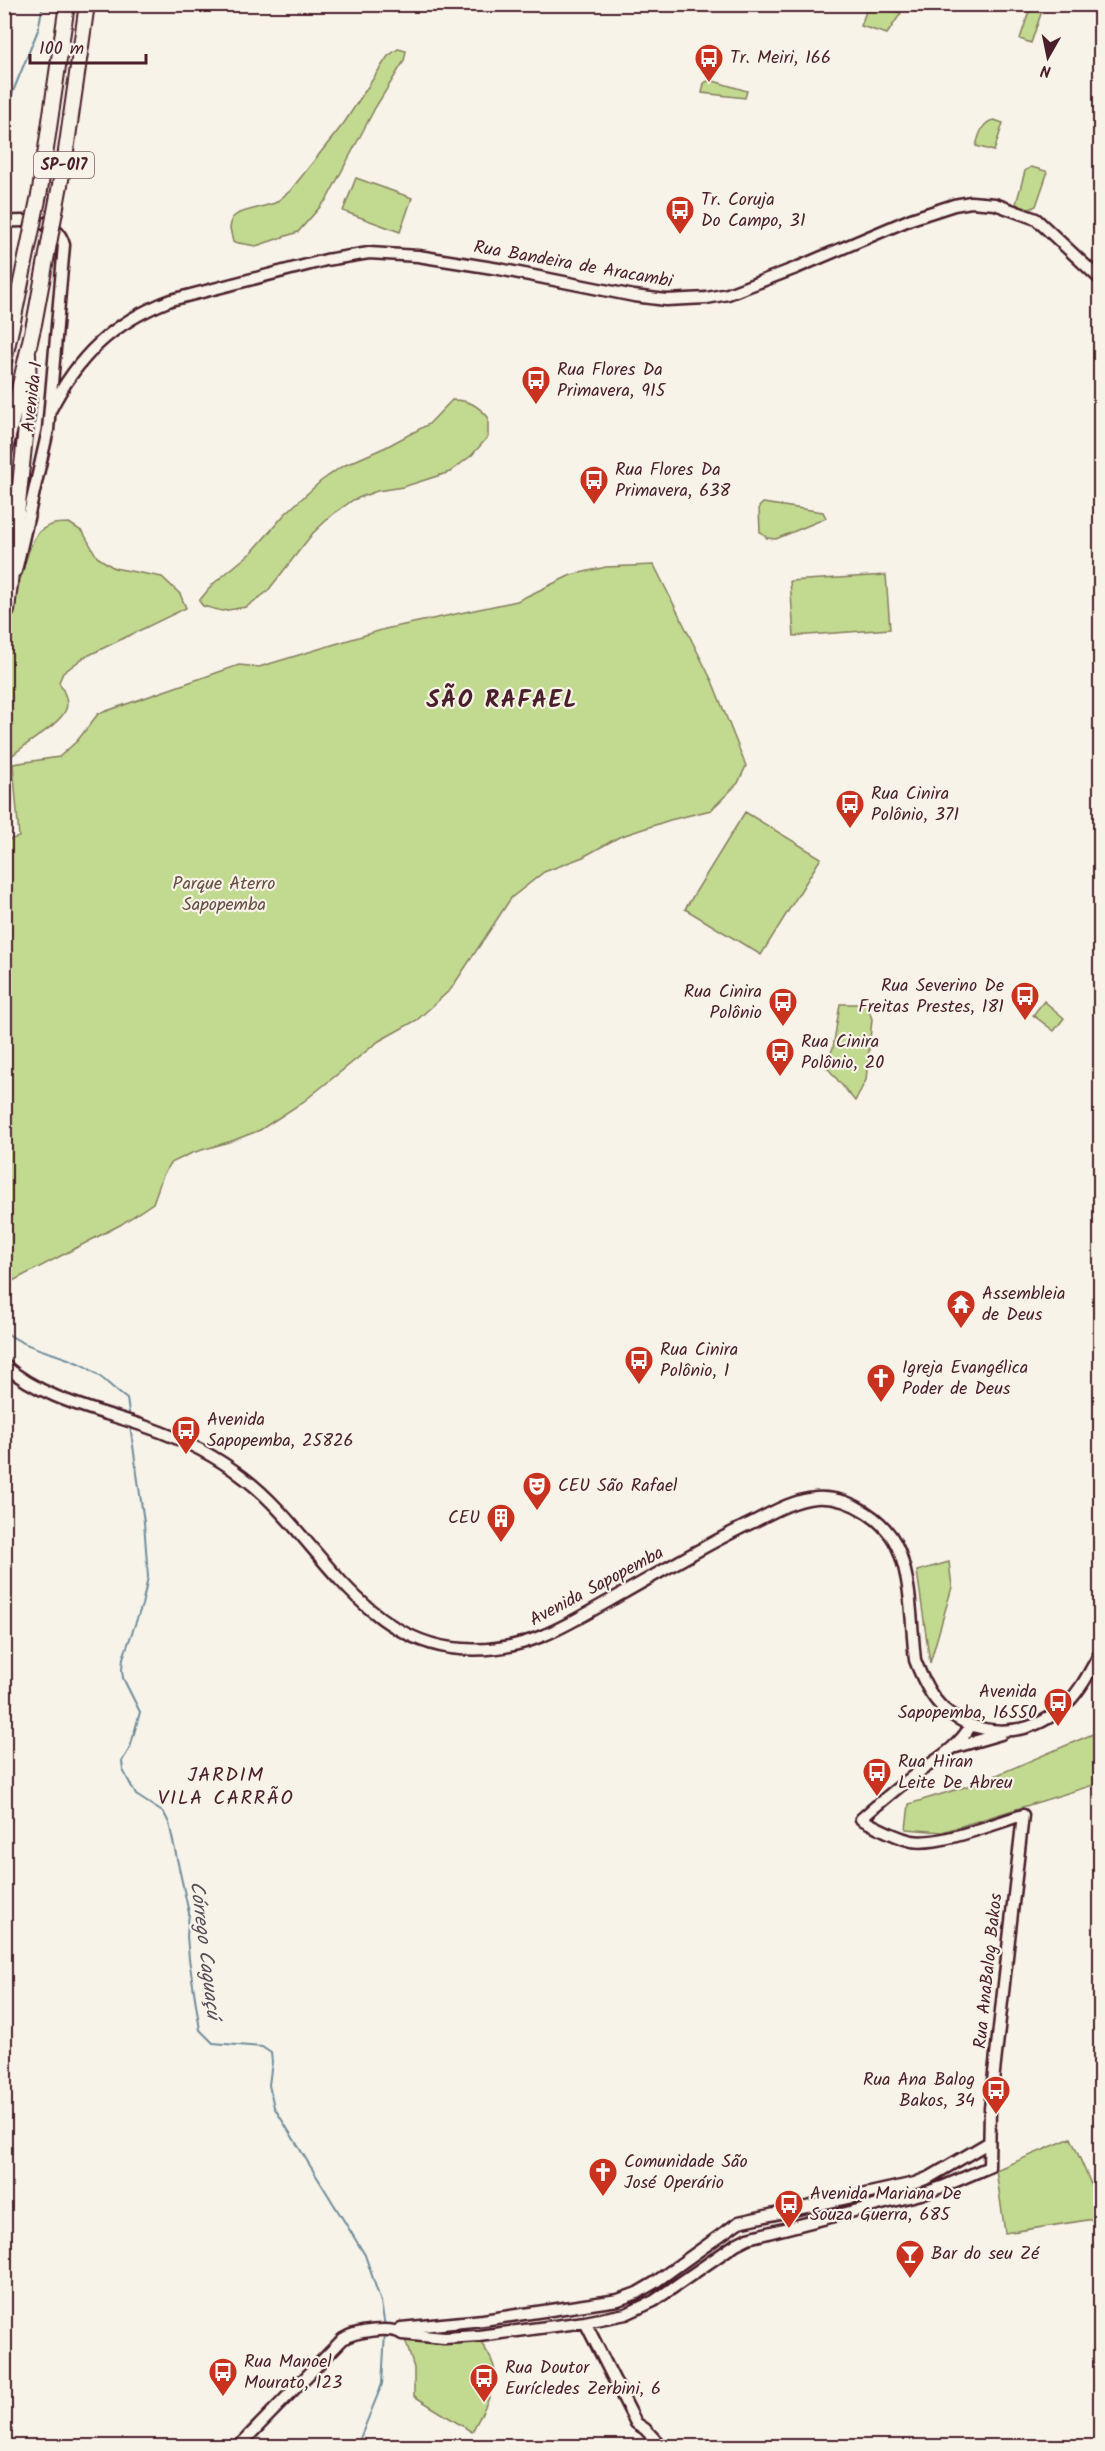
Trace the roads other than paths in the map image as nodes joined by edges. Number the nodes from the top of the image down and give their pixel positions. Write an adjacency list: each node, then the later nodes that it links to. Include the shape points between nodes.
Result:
1 (67, 4): 6 (highway, SP-017, bridge, via 40,190)
2 (87, 4): 5 (highway, SP-017, bridge, via 63,169)
3 (4, 222): 7 (main road, Avenida 1, via 52,225 62,237)
4 (1101, 279): 8 (main road, Rua Bandeira de Aracambi, via 1036,219 981,202 954,205 911,219 728,294 688,300 634,296 418,256 369,253 326,260 153,307 108,336)
5 (28, 353): 10 (highway, SP-017); 11 (highway, via 28,398)
6 (5, 354)
7 (54, 369): 8 (main road, via 62,374); 9 (main road, Avenida 1)
8 (72, 372): 9 (main road, Rua Bandeira de Aracambi)
9 (50, 411): 11 (main road, Avenida 1)
10 (4, 454)
11 (6, 616)
12 (4, 1365): 14 (main road, Avenida Sapopemba, via 41,1390 196,1447 245,1478 273,1503 366,1605 403,1632 450,1647 506,1647 546,1634 731,1533 792,1505 819,1498 857,1507 876,1519 899,1550 920,1673 942,1707)
13 (1101, 1653): 15 (main road, Avenida Sapopemba, via 1062,1709 1035,1726)
14 (971, 1725): 15 (main road, Avenida Sapopemba); 16 (main road)
15 (1010, 1732): 16 (main road)
16 (952, 1748): 17 (main road, Rua AnaBalog Bakos, via 861,1819 902,1838 921,1842 1023,1815)
17 (988, 2143): 18 (main road, Rua AnaBalog Bakos, via 989,2167 921,2194 748,2238 641,2309); 19 (main road, via 915,2183 739,2222 637,2294)
18 (585, 2322): 19 (main road); 22 (main road, via 640,2426)
19 (485, 2328): 20 (main road); 20 (main road, via 444,2338)
20 (398, 2331): 21 (main road, via 366,2331 343,2339)
21 (239, 2446)
22 (661, 2446)

